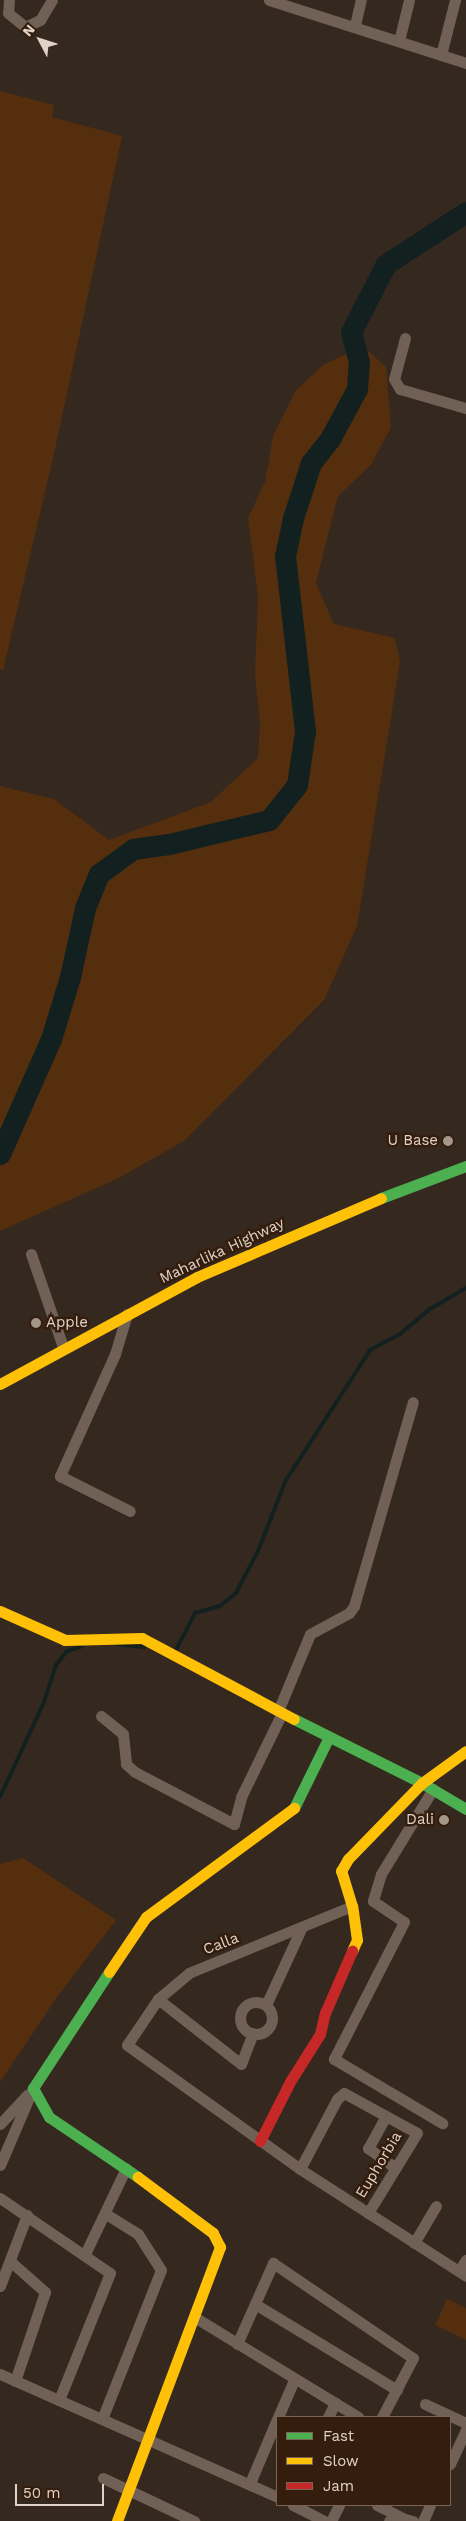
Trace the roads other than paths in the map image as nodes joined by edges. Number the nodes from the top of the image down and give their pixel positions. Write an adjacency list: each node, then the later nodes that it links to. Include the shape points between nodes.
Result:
1 (9, 0): 2 (street, via 8,13 26,27 35,25)
2 (52, 0)
3 (269, 0): 7 (street)
4 (361, 0): 8 (street)
5 (409, 0): 9 (street)
6 (455, 0): 10 (street)
7 (310, 5): 8 (street)
8 (355, 25): 9 (street)
9 (399, 41): 10 (street)
10 (441, 55): 11 (street)
11 (466, 63)
12 (405, 338): 13 (street, via 394,379 400,390)
13 (466, 408)
14 (466, 1166): 16 (main road, Maharlika Highway, via 399,1190 278,1241 197,1277)
15 (31, 1254): 17 (street)
16 (128, 1314): 17 (main road, Maharlika Highway); 20 (street, via 115,1354 60,1476)
17 (63, 1347): 18 (main road, Maharlika Highway)
18 (0, 1384)
19 (414, 1402): 22 (street, via 354,1606 349,1613 310,1634)
20 (130, 1511)
21 (0, 1612): 22 (main road, via 65,1640 142,1638)
22 (280, 1712): 23 (street, via 241,1797 234,1824 134,1772 126,1764 123,1734); 24 (main road)
23 (101, 1716)
24 (329, 1737): 26 (main road); 34 (main road, via 296,1807 146,1917)
25 (466, 1751): 26 (main road)
26 (422, 1783): 27 (main road); 29 (main road, via 348,1859 341,1871)
27 (433, 1789): 28 (main road); 36 (street, via 381,1874 373,1901 404,1922 334,2059)
28 (466, 1809)
29 (352, 1906): 30 (street, Calla); 38 (main road, via 357,1940 325,2013 320,2034 291,2080)
30 (301, 1929): 31 (street, Calla, via 189,1973); 32 (street)
31 (158, 1999): 33 (street, via 242,2064); 38 (street, Calla, via 128,2045)
32 (266, 2005): 33 (street, via 272,2015 270,2025 263,2032); 33 (street, via 252,2002 241,2012 241,2023)
33 (253, 2033)
34 (33, 2088): 37 (street); 39 (street); 40 (main road, via 49,2117)
35 (386, 2116): 41 (street, via 368,2148); 41 (street, Euphorbia, via 417,2133); 42 (street, via 350,2094 341,2095)
36 (442, 2123)
37 (0, 2124)
38 (260, 2141): 42 (street)
39 (0, 2164)
40 (126, 2168): 45 (street); 55 (main road, via 212,2233 219,2243)
41 (396, 2168): 46 (street, Euphorbia)
42 (300, 2169): 46 (street)
43 (0, 2198): 47 (street)
44 (436, 2206): 48 (street)
45 (105, 2213): 49 (street); 70 (street, via 138,2234 161,2270)
46 (368, 2214): 48 (street)
47 (27, 2215): 49 (street); 50 (street)
48 (414, 2243): 52 (street)
49 (85, 2254): 61 (street, via 110,2273)
50 (10, 2260): 53 (street); 59 (street, via 46,2292)
51 (466, 2260): 52 (street)
52 (462, 2273)
53 (0, 2286)
54 (255, 2304): 56 (street); 60 (street); 60 (street, via 273,2263 413,2358)
55 (196, 2318): 56 (street); 74 (main road)
56 (237, 2344): 58 (street)
57 (0, 2374): 59 (street)
58 (294, 2380): 62 (street); 64 (street)
59 (14, 2381): 61 (street)
60 (397, 2390): 67 (street)
61 (59, 2400): 70 (street)
62 (335, 2403): 65 (street); 66 (street)
63 (425, 2404): 69 (street)
64 (279, 2416)
65 (328, 2416)
66 (356, 2416)
67 (383, 2416)
68 (451, 2416): 72 (street)
69 (451, 2416)
70 (102, 2419): 74 (street)
71 (276, 2423): 77 (street)
72 (466, 2423)
73 (466, 2429): 75 (street)
74 (149, 2438): 77 (street); 78 (main road)
75 (451, 2462)
76 (103, 2478): 78 (street)
77 (250, 2483): 79 (street)
78 (129, 2491): 85 (main road); 86 (street)
79 (276, 2496)
80 (295, 2506): 87 (street)
81 (338, 2506): 88 (street)
82 (379, 2506): 84 (street)
83 (430, 2506): 90 (street)
84 (407, 2519): 89 (street)
85 (117, 2521)
86 (194, 2521)
87 (326, 2521)
88 (331, 2521)
89 (389, 2521)
90 (423, 2521)

